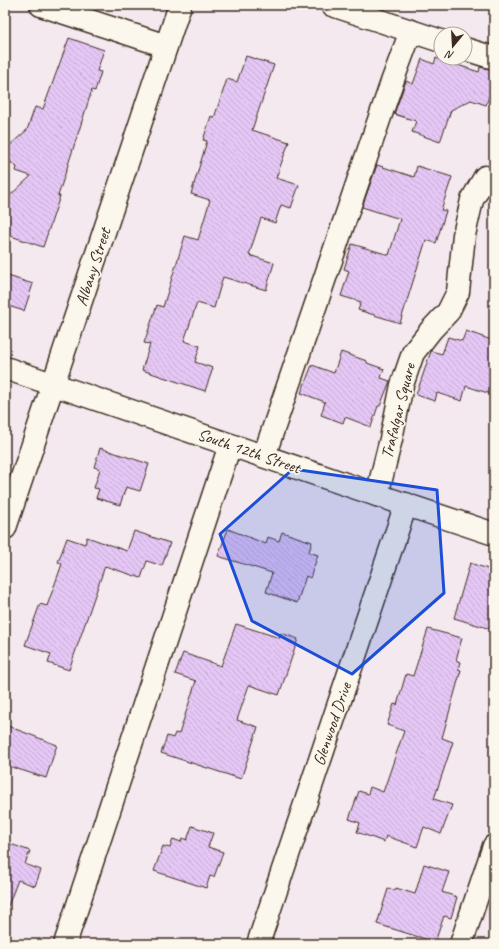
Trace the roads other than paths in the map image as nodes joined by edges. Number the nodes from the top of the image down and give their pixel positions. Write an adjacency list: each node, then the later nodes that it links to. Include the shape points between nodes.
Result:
1 (41, 5): 6 (street)
2 (180, 5): 6 (street, Albany Street)
3 (332, 5): 4 (street)
4 (411, 31): 5 (street); 13 (street)
5 (433, 38)
6 (166, 46): 11 (street, Albany Street)
7 (473, 51): 8 (street)
8 (494, 58)
9 (485, 177): 14 (street, Trafalgar Square, via 472,200 464,235 458,292 448,312 413,353 402,385)
10 (5, 368): 11 (street, South 12th Street)
11 (54, 384): 12 (street, South 12th Street); 16 (street, Albany Street)
12 (230, 445): 13 (street, South 12th Street); 19 (street)
13 (264, 456): 14 (street, South 12th Street)
14 (377, 495): 15 (street, South 12th Street)
15 (406, 504): 17 (street, South 12th Street); 20 (street, Glenwood Drive)
16 (5, 528)
17 (494, 534)
18 (494, 846): 21 (street)
19 (65, 944)
20 (258, 944)
21 (461, 944)

